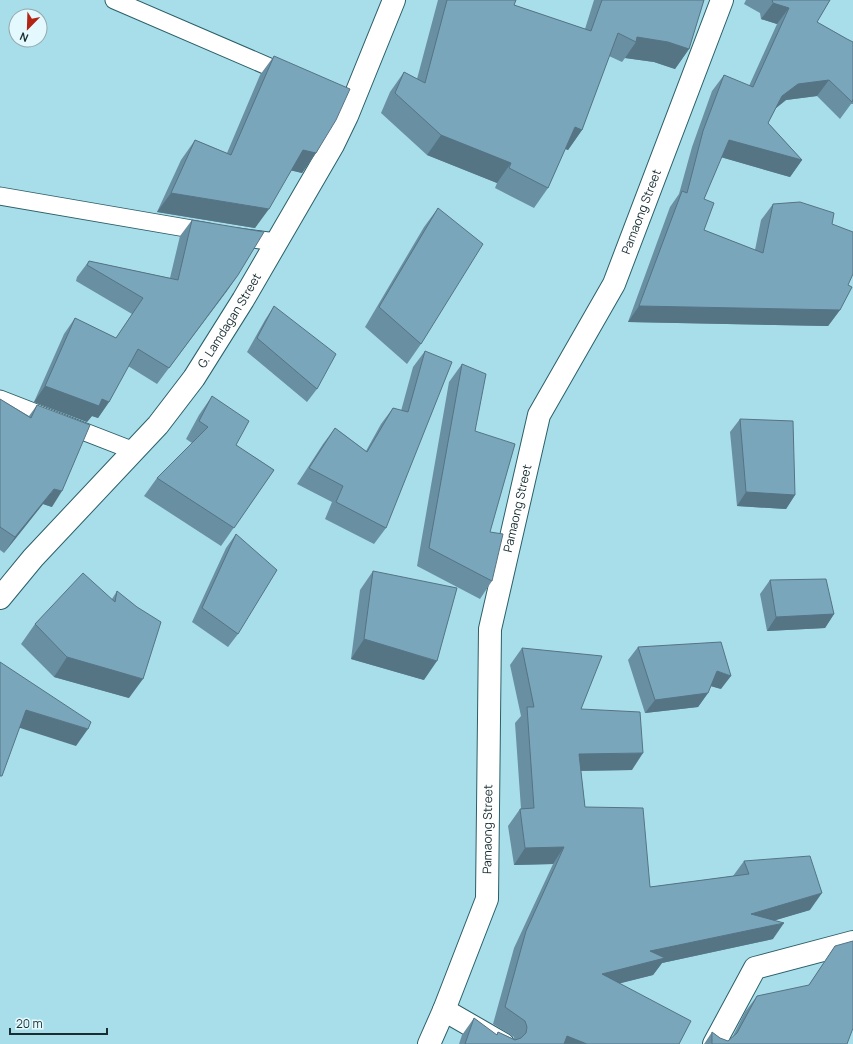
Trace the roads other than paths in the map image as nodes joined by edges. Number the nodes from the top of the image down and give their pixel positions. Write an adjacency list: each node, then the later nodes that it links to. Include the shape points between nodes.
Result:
1 (114, 0): 4 (lane)
2 (394, 0): 6 (street, G. Lamdagan Street, via 345,99 333,145)
3 (722, 0): 11 (street, Pamaong Street, via 614,284 539,415 490,629 487,899)
4 (302, 81)
5 (0, 196): 6 (lane)
6 (276, 242): 8 (street, G. Lamdagan Street, via 194,378 158,425)
7 (0, 399): 8 (lane)
8 (134, 451): 9 (street, G. Lamdagan Street, via 33,558)
9 (0, 598)
10 (853, 942): 14 (street, via 755,968)
11 (444, 1010): 12 (street, Pamaong Street); 13 (street)
12 (429, 1044)
13 (503, 1044)
14 (714, 1044)

